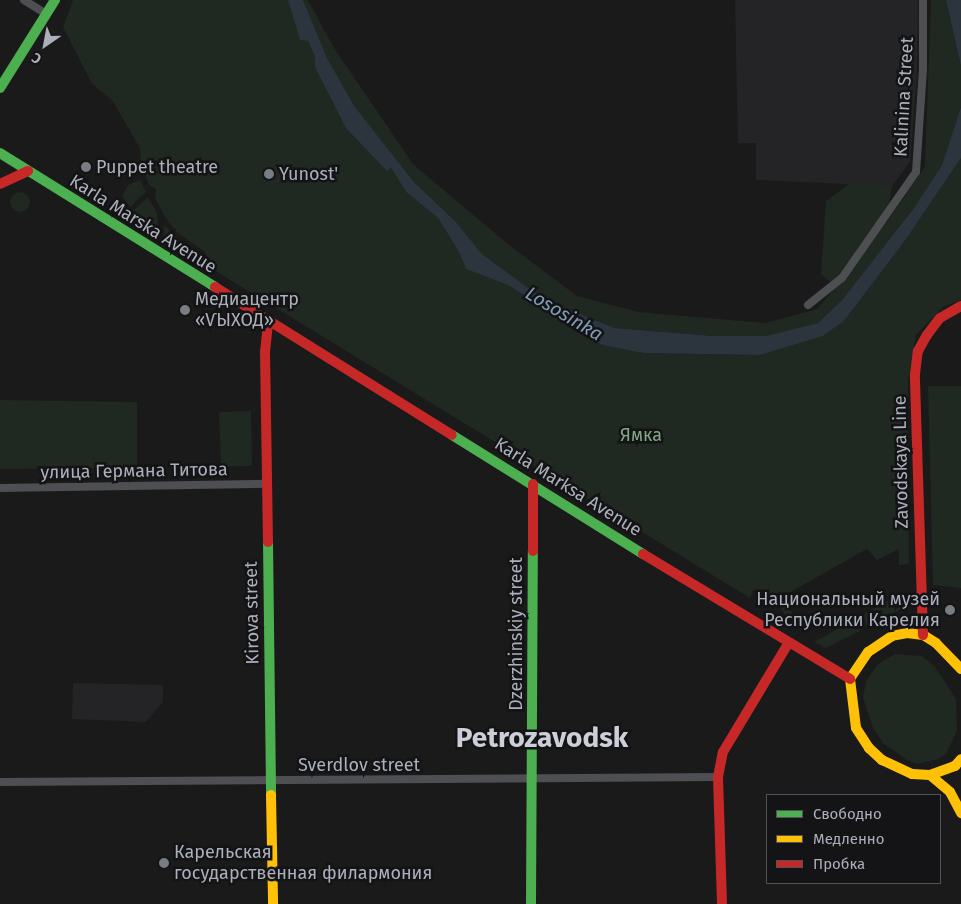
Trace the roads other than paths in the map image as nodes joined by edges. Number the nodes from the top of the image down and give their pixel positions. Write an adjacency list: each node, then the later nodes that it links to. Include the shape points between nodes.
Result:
1 (24, 0): 4 (street)
2 (55, 0): 4 (main road)
3 (923, 0): 9 (street, Kalinina Street, via 916,172 842,278)
4 (46, 14): 5 (main road)
5 (0, 88)
6 (0, 153): 7 (main road, Karla Marska Avenue)
7 (28, 170): 8 (main road); 11 (main road, Karla Marska Avenue)
8 (0, 184)
9 (808, 304)
10 (961, 306): 15 (main road, Zavodskaya Line, via 936,324 918,351 916,366)
11 (268, 322): 12 (main road, Kirova street, via 265,352); 13 (main road, Karla Marksa Avenue)
12 (268, 484): 14 (street, улица Германа Титова); 23 (main road, Kirova street)
13 (533, 484): 16 (main road, Karla Marksa Avenue); 22 (main road, Dzerzhinskiy street)
14 (0, 488)
15 (923, 635): 17 (main road, via 936,643); 18 (main road, via 892,636 879,643 860,661)
16 (788, 644): 18 (main road, Karla Marksa Avenue); 21 (main road, via 724,752)
17 (961, 669)
18 (850, 679): 20 (main road, via 856,728 869,748 896,768 912,774)
19 (961, 759): 20 (main road, via 948,769)
20 (930, 775): 25 (main road, via 950,792)
21 (718, 777): 22 (street, Sverdlov street); 28 (main road)
22 (533, 778): 23 (street, Sverdlov street); 27 (main road, Dzerzhinskiy street)
23 (272, 780): 24 (street, Sverdlov street); 26 (main road, Kirova street)
24 (0, 782)
25 (961, 813)
26 (273, 904)
27 (531, 904)
28 (722, 904)

